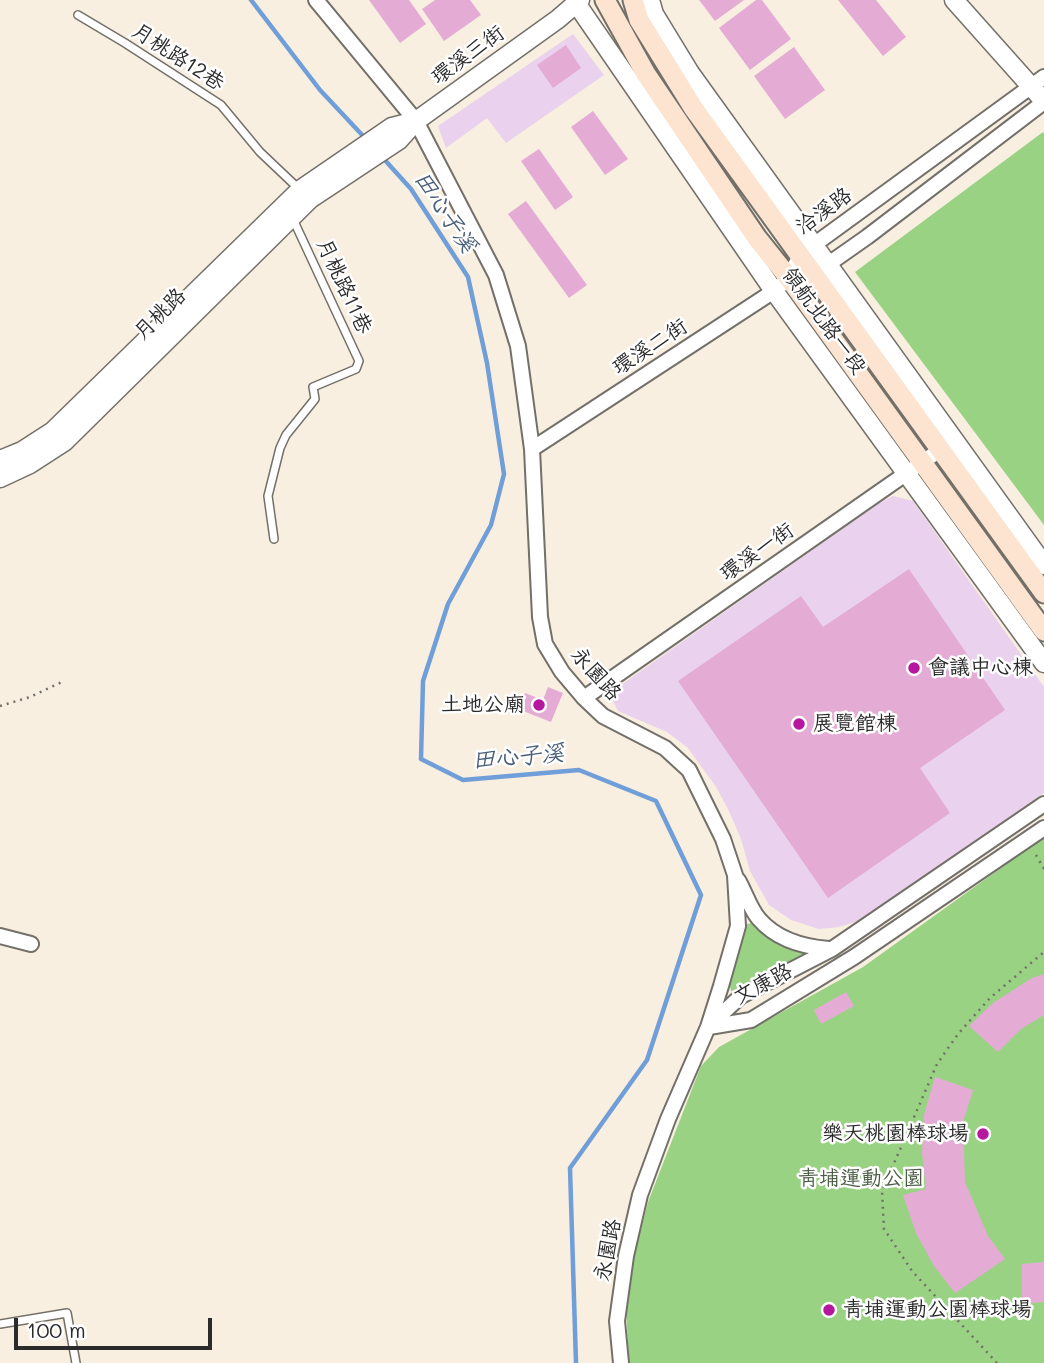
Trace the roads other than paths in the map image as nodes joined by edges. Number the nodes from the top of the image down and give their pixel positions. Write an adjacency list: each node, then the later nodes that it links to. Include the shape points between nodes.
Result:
1 (316, 0): 10 (street, 永園路)
2 (605, 0): 15 (main road, 領航北路一段, via 646,74)
3 (633, 0): 13 (main road, 領航北路一段, via 639,20 694,108)
4 (650, 0): 13 (street, 領航北路一段, via 690,73)
5 (954, 0): 8 (street)
6 (576, 1): 10 (street, 環溪三街, via 558,19); 16 (street, 領航北路一段)
7 (78, 15): 11 (lane, 月桃路12巷, via 221,105 260,152)
8 (1038, 81): 9 (street); 13 (street, 洽溪路)
9 (1044, 101): 14 (street)
10 (416, 121): 11 (street, 月桃路); 19 (street, 永園路, via 496,275 518,346)
11 (305, 195): 12 (street, 月桃路); 17 (street, 月桃路)
12 (292, 217): 17 (street, 月桃路); 23 (lane, 月桃路11巷, via 359,361 356,369 313,387 315,398 286,435 268,496)
13 (807, 250): 14 (main road, 領航北路一段); 15 (street, 洽溪路)
14 (821, 270): 15 (street); 18 (main road, 領航北路一段)
15 (789, 278): 16 (street, 環溪二街); 21 (main road, 領航北路一段)
16 (774, 291): 19 (street, 環溪二街); 21 (street, 領航北路一段)
17 (131, 365): 20 (street, 月桃路, via 54,431); 22 (street, 月桃路, via 64,442)
18 (948, 445): 21 (street, 環溪一街); 24 (street, 領航北路一段); 25 (main road, 領航北路一段)
19 (532, 449): 28 (street, 永園路, via 545,644)
20 (0, 460)
21 (915, 468): 26 (main road, 領航北路一段); 27 (street, 領航北路一段); 28 (street, 環溪一街)
22 (0, 478)
23 (274, 539)
24 (1044, 565)
25 (1044, 593)
26 (1044, 631)
27 (1044, 663)
28 (584, 698): 31 (street, 永園路, via 603,716 665,748 689,770)
29 (1044, 804): 34 (street, 文康路)
30 (1044, 828): 35 (street, 文康路)
31 (735, 875): 34 (street, 文康路, via 759,919 782,937 806,948); 36 (street, 永園路, via 738,926)
32 (0, 936): 33 (street)
33 (31, 944)
34 (832, 949): 35 (street, 文康路); 36 (street, 文康路, via 741,996)
35 (854, 957): 36 (street, 文康路, via 751,1020)
36 (708, 1027): 39 (street, 永園路, via 640,1195 617,1321)
37 (0, 1324): 38 (lane, via 67,1313)
38 (76, 1363)
39 (621, 1363)

